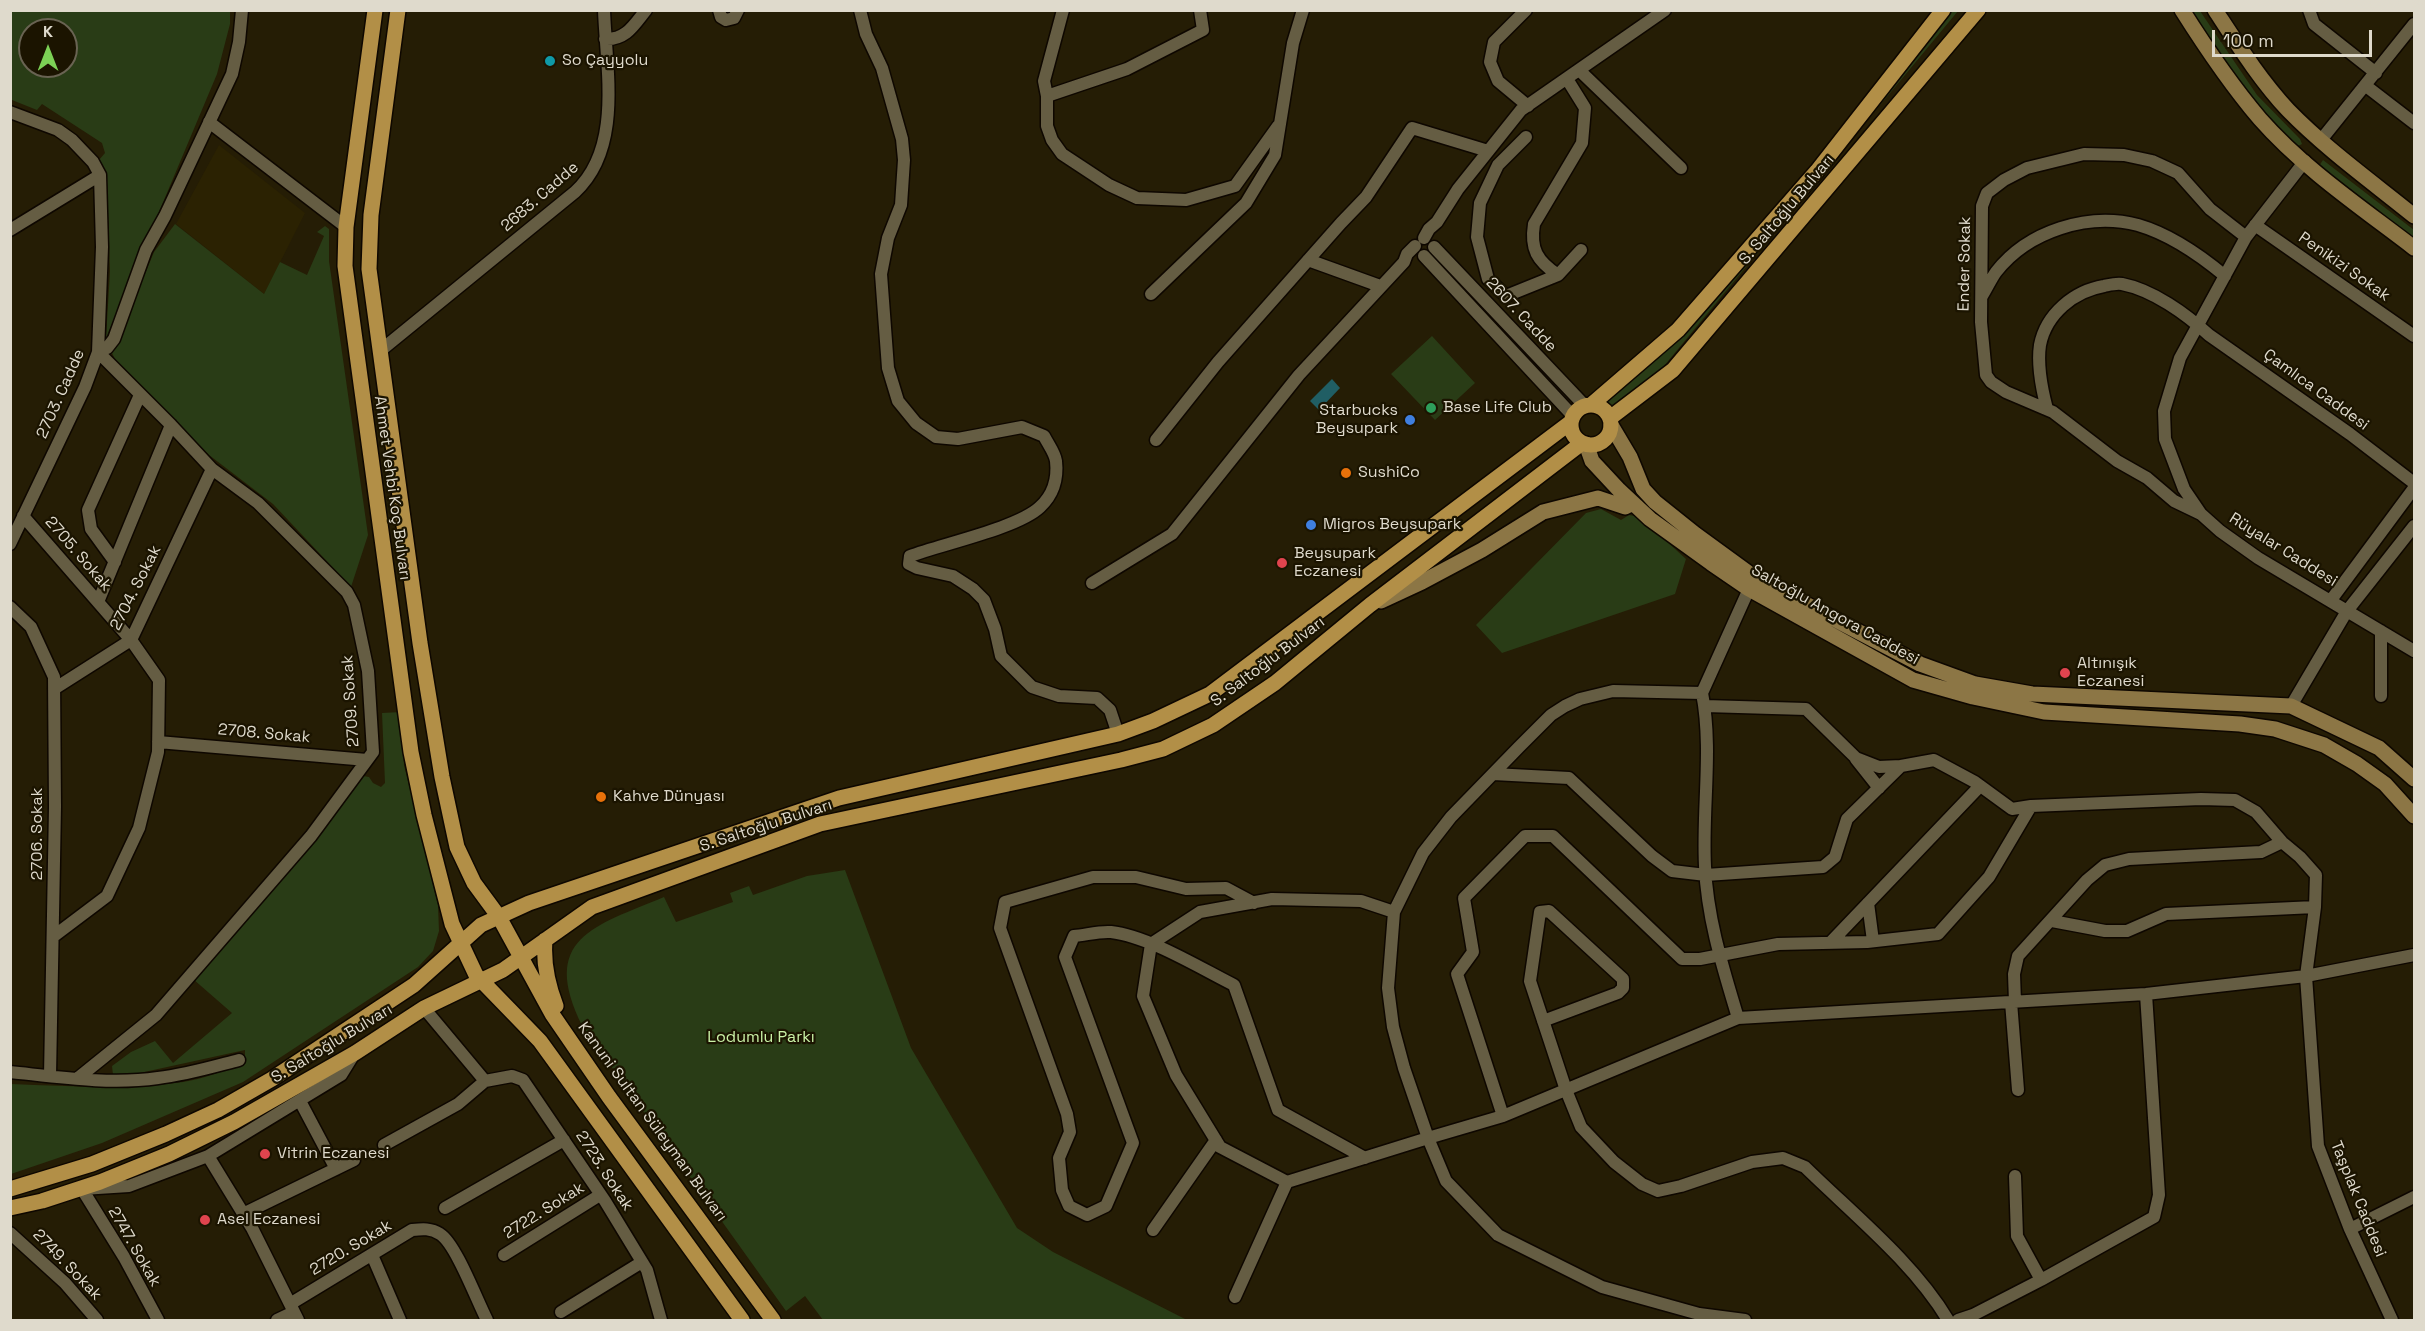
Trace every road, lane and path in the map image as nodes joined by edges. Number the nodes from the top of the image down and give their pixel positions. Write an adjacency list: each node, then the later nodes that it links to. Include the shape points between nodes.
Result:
1 (242, 10): 29 (street, via 231,74)
2 (375, 10): 40 (main road, Ahmet Vehbi Koç Bulvarı)
3 (398, 10): 55 (main road, Ahmet Vehbi Koç Bulvarı, via 369,244)
4 (604, 10): 21 (street, 2683. Cadde)
5 (646, 10): 21 (street, via 626,35)
6 (719, 10): 7 (street, via 720,17 726,20 734,18)
7 (738, 10)
8 (1063, 10): 26 (street, via 1044,81)
9 (1200, 10): 26 (street, via 1203,30 1127,69)
10 (1303, 10): 30 (street, via 1293,43)
11 (1526, 10): 27 (street, via 1494,42 1490,62 1498,81)
12 (1665, 10): 22 (street)
13 (1943, 10): 19 (main road, S. Saltoğlu Bulvarı)
14 (1978, 10): 62 (main road, S. Saltoğlu Bulvarı, via 1673,370)
15 (2182, 10): 35 (street, via 2247,103)
16 (2215, 10): 33 (street, via 2273,92)
17 (2309, 10): 23 (street, via 2314,24)
18 (863, 12): 89 (street, via 866,34 882,68 902,139 904,159 900,205 881,274 888,368 898,401 916,423 936,437 958,439 1022,427 1044,436 1056,459 1055,484 1039,508 1019,521 910,556 909,564 953,576 973,589 984,600 1001,656 1016,674 1032,687 1059,696 1097,698 1110,710)
19 (1930, 18): 59 (main road, S. Saltoğlu Bulvarı, via 1817,171 1678,330)
20 (2415, 24): 23 (street)
21 (605, 39): 55 (street, 2683. Cadde, via 607,124 591,176)
22 (1579, 70): 24 (street); 36 (street)
23 (2376, 73): 25 (street)
24 (1567, 79): 27 (street); 47 (street, via 1585,108 1582,143 1534,224 1532,238 1538,258)
25 (2366, 86): 31 (street); 33 (street)
26 (1047, 96): 30 (street, via 1047,126 1062,154 1137,198 1186,200 1235,186)
27 (1528, 106): 34 (street)
28 (10, 112): 37 (street, via 49,126 72,140)
29 (209, 122): 40 (street); 56 (street, via 146,250 114,339)
30 (1280, 123): 50 (street, via 1275,155 1246,203)
31 (2415, 123)
32 (1526, 137): 47 (street, via 1498,165 1480,203 1477,237 1488,279 1506,296)
33 (2321, 140): 35 (street); 38 (street)
34 (1488, 151): 43 (street, via 1458,189 1437,222 1438,234); 46 (street, via 1412,128 1366,197)
35 (2305, 161): 39 (street, Rüyalar Caddesi); 44 (street)
36 (1681, 168)
37 (100, 175): 41 (street); 56 (street, 2703. Cadde)
38 (2415, 216)
39 (2255, 225): 42 (street, Rüyalar Caddesi); 53 (street, Penikizi Sokak)
40 (346, 227): 113 (main road, Ahmet Vehbi Koç Bulvarı, via 349,301 410,742 424,815)
41 (10, 230)
42 (2246, 237): 48 (street, Rüyalar Caddesi); 51 (street, Ender Sokak, via 2210,208 2178,172 2124,155 2084,154 2027,168 1988,193 1982,206)
43 (1425, 247): 49 (street); 54 (street, 2607. Cadde); 57 (street, 2607. Cadde)
44 (2415, 248)
45 (1581, 250): 47 (street)
46 (1308, 260): 49 (street); 64 (street)
47 (1558, 275)
48 (2225, 276): 51 (street, via 2191,251 2138,226 2107,221 2078,223 2050,231 2012,256 1996,272); 52 (street, Rüyalar Caddesi)
49 (1380, 286): 74 (street, via 1299,375 1172,534)
50 (1151, 294)
51 (1982, 296): 60 (street, Ender Sokak, via 1986,375 2006,392)
52 (2198, 324): 60 (street, Çamlıca Caddesi, via 2143,290 2119,283 2083,290 2046,327 2040,346); 67 (street, Çamlıca Caddesi); 69 (street, Rüyalar Caddesi, via 2180,357 2163,411 2165,439 2184,489)
53 (2415, 336)
54 (1525, 342): 57 (street); 59 (street, 2607. Cadde)
55 (380, 351): 106 (main road, Ahmet Vehbi Koç Bulvarı, via 420,643 449,818 467,870)
56 (98, 352): 58 (street, 2709. Sokak); 70 (street, 2703. Cadde)
57 (1514, 353): 61 (street, 2607. Cadde)
58 (140, 395): 63 (street, 2709. Sokak); 73 (street, via 88,510 91,529)
59 (1588, 405): 61 (main road, S. Saltoğlu Bulvarı); 62 (main road, via 1603,408)
60 (2047, 409): 69 (street, Ender Sokak, via 2174,501)
61 (1572, 419): 65 (main road, via 1573,435); 89 (main road, S. Saltoğlu Bulvarı, via 1210,694)
62 (1611, 421): 65 (main road, S. Saltoğlu Bulvarı, via 1602,442); 75 (street, Saltoğlu Angora Caddesi, via 1648,495)
63 (171, 425): 66 (street, 2709. Sokak); 73 (street)
64 (1156, 440)
65 (1584, 444): 68 (street, Saltoğlu Angora Caddesi, via 1592,461); 78 (main road, S. Saltoğlu Bulvarı)
66 (212, 469): 82 (street, 2704. Sokak); 92 (street, 2709. Sokak, via 258,503 347,592 354,605 369,671 373,752)
67 (2415, 486): 76 (street)
68 (1633, 503): 75 (street, Saltoğlu Angora Caddesi, via 1650,519); 78 (street, via 1625,507 1598,498 1544,512 1482,550)
69 (2201, 514): 76 (street, Rüyalar Caddesi, via 2258,558)
70 (23, 516): 72 (street, 2703. Cadde); 77 (street, 2705. Sokak)
71 (2415, 526): 80 (street)
72 (10, 544)
73 (115, 562): 77 (street)
74 (1092, 583)
75 (1752, 583): 85 (street); 88 (street, Saltoğlu Angora Caddesi, via 1920,664 1976,684 2059,696); 99 (street, Saltoğlu Angora Caddesi, via 1913,680 2016,707 2073,715 2275,729 2324,745 2357,764 2385,784)
76 (2331, 600): 80 (street, Rüyalar Caddesi)
77 (98, 602): 82 (street, 2705. Sokak)
78 (1370, 606): 110 (main road, S. Saltoğlu Bulvarı, via 1266,689 1213,725 1163,748 820,824 592,907)
79 (10, 607): 84 (street, 2706. Sokak, via 31,627 54,677)
80 (2347, 611): 81 (street, Rüyalar Caddesi); 88 (street)
81 (2381, 632): 83 (street, Rüyalar Caddesi); 86 (street)
82 (131, 640): 84 (street, 2704. Sokak); 90 (street, 2705. Sokak, via 159,680)
83 (2415, 651)
84 (54, 689): 108 (street, 2706. Sokak)
85 (1702, 693): 87 (street); 94 (street, via 1613,691 1580,699 1551,715)
86 (2381, 696)
87 (1705, 706): 91 (street, via 1806,709); 101 (street)
88 (2291, 706): 95 (street, Saltoğlu Angora Caddesi, via 2379,748)
89 (1118, 734): 106 (main road, S. Saltoğlu Bulvarı, via 839,798 572,888)
90 (158, 742): 92 (street, 2708. Sokak); 108 (street, 2705. Sokak, via 139,828 107,896)
91 (1856, 758): 93 (street, Taşplak Caddesi, via 1879,767); 97 (street)
92 (367, 760): 130 (street, 2709. Sokak, via 310,836 156,1015)
93 (1901, 766): 96 (street, Taşplak Caddesi, via 1934,760); 97 (street)
94 (1493, 774): 101 (street, via 1569,778 1672,871); 105 (street, via 1423,853)
95 (2415, 780)
96 (1980, 786): 98 (street, Taşplak Caddesi, via 2012,809); 103 (street)
97 (1879, 788): 101 (street, via 1848,819 1835,857 1823,867)
98 (2031, 806): 100 (street, Taşplak Caddesi, via 2235,800 2256,812); 111 (street, via 1989,877 1938,934)
99 (2415, 816)
100 (2282, 842): 104 (street, Taşplak Caddesi, via 2316,875); 107 (street, via 2261,852 2129,859 2105,865)
101 (1706, 875): 115 (street, via 1709,913)
102 (1254, 903): 105 (street, via 1272,899 1361,901); 114 (street, via 1200,912); 114 (street, via 1227,888 1186,889 1136,877 1093,878 1005,902 1000,928 1067,1114 1070,1132 1059,1158 1062,1190 1069,1206 1087,1215 1106,1206 1133,1143 1065,957 1074,936 1109,932)
103 (1868, 903): 111 (street); 112 (street)
104 (2315, 907): 107 (street, via 2166,914 2127,931); 118 (street, Taşplak Caddesi)
105 (1394, 912): 136 (street, via 1388,988 1393,1027)
106 (499, 917): 109 (main road, Ahmet Vehbi Koç Bulvarı); 113 (main road, S. Saltoğlu Bulvarı, via 481,925)
107 (2052, 921): 121 (street, via 2018,956)
108 (54, 936): 129 (street, 2706. Sokak)
109 (511, 938): 117 (main road, Kanuni Sultan Süleyman Bulvarı)
110 (545, 940): 117 (main road, S. Saltoğlu Bulvarı); 125 (main road, via 549,989)
111 (1873, 941): 112 (street)
112 (1830, 943): 115 (street, via 1778,944)
113 (459, 944): 119 (main road, Ahmet Vehbi Koç Bulvarı); 146 (main road, S. Saltoğlu Bulvarı, via 414,985 218,1110 92,1164)
114 (1151, 944): 138 (street, via 1143,996 1176,1075); 141 (street, via 1234,985 1278,1110)
115 (1720, 954): 123 (street); 135 (street, via 1682,959 1553,836 1525,836 1464,898 1473,952 1457,974)
116 (2415, 955): 118 (street)
117 (521, 958): 119 (main road, S. Saltoğlu Bulvarı); 125 (main road, Kanuni Sultan Süleyman Bulvarı)
118 (2306, 976): 120 (street); 153 (street, Taşplak Caddesi, via 2318,1146)
119 (481, 982): 122 (main road, S. Saltoğlu Bulvarı); 169 (main road, via 540,1041)
120 (2146, 994): 121 (street); 159 (street, via 2159,1195 2154,1216)
121 (2013, 1002): 123 (street); 133 (street)
122 (424, 1008): 126 (main road, S. Saltoğlu Bulvarı); 131 (street)
123 (1738, 1018): 132 (street)
124 (1543, 1021): 124 (street, via 1530,981 1540,912 1549,911 1623,979 1623,988); 132 (street)
125 (565, 1032): 170 (main road, Kanuni Sultan Süleyman Bulvarı)
126 (355, 1053): 134 (street, via 341,1075); 147 (main road, S. Saltoğlu Bulvarı, via 234,1122 169,1154)
127 (238, 1060): 130 (street, via 155,1079)
128 (10, 1072): 129 (street)
129 (50, 1076): 130 (street)
130 (78, 1078)
131 (485, 1081): 137 (street, 2723. Sokak, via 512,1076 523,1080); 139 (street, via 458,1104)
132 (1566, 1090): 135 (street); 172 (street, via 1581,1127 1614,1162 1658,1191 1752,1162 1783,1158 1805,1167 1915,1274)
133 (2018, 1090)
134 (300, 1101): 140 (street); 143 (street)
135 (1503, 1116): 136 (street)
136 (1428, 1138): 141 (street); 171 (street, via 1446,1181 1498,1236 1602,1287 1698,1314)
137 (564, 1140): 148 (street, 2723. Sokak); 151 (street)
138 (1216, 1140): 145 (street, via 1220,1147); 154 (street)
139 (384, 1144)
140 (208, 1156): 147 (street, via 129,1186); 152 (street)
141 (1365, 1158): 145 (street)
142 (354, 1161): 143 (street)
143 (336, 1169): 152 (street)
144 (2015, 1176): 159 (street, via 2017,1236)
145 (1287, 1182): 160 (street)
146 (10, 1189)
147 (82, 1189): 150 (main road, S. Saltoğlu Bulvarı); 164 (street, 2747. Sokak)
148 (600, 1195): 157 (street, 2722. Sokak); 158 (street, 2723. Sokak)
149 (2415, 1197): 153 (street)
150 (10, 1208)
151 (445, 1208)
152 (243, 1214): 161 (street)
153 (2350, 1229): 174 (street, Taşplak Caddesi)
154 (1153, 1230)
155 (11, 1233): 163 (street, 2749. Sokak, via 65,1283)
156 (372, 1255): 161 (street, 2720. Sokak); 166 (street); 167 (street, 2720. Sokak, via 412,1230 432,1230 450,1242)
157 (504, 1255)
158 (642, 1262): 162 (street); 168 (street, 2723. Sokak)
159 (2041, 1280): 173 (street)
160 (1235, 1297)
161 (294, 1312): 165 (street, 2720. Sokak)
162 (561, 1312)
163 (97, 1320)
164 (158, 1320)
165 (277, 1320)
166 (400, 1320)
167 (487, 1320)
168 (661, 1320)
169 (742, 1320)
170 (773, 1320)
171 (1745, 1320)
172 (1948, 1320)
173 (1958, 1320)
174 (2392, 1320)

